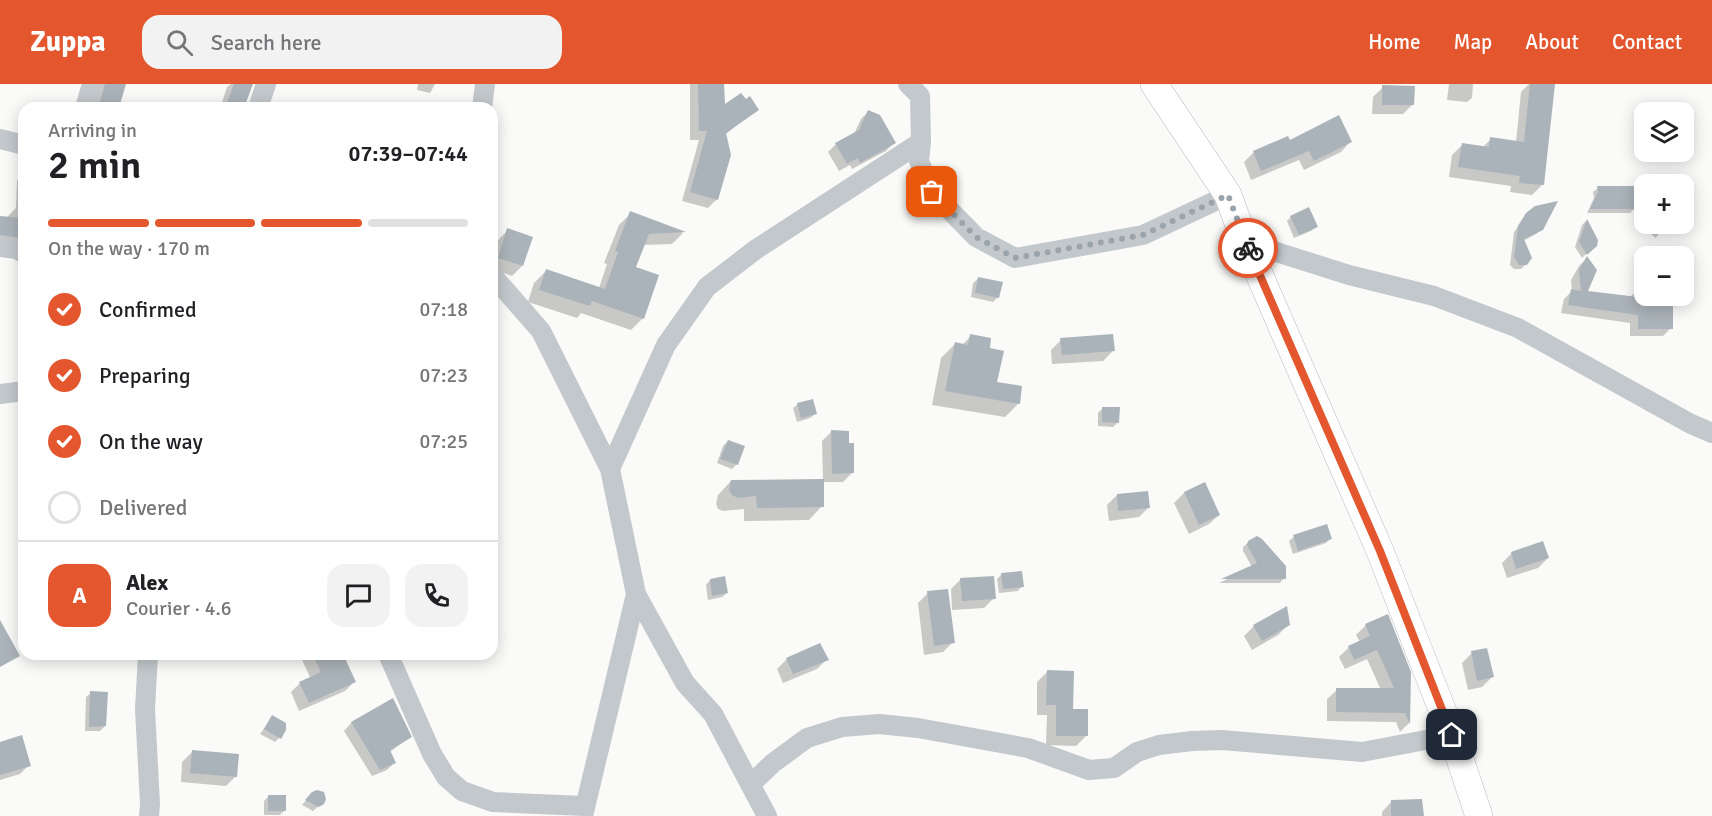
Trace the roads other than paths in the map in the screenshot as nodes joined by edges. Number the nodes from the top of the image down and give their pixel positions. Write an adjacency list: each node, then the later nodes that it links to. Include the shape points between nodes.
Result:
1 (92, 84): 6 (street)
2 (266, 84): 7 (street)
3 (485, 84): 8 (street)
4 (908, 84): 10 (street, via 920,96)
5 (1154, 84): 12 (main road)
6 (87, 102)
7 (260, 102)
8 (483, 102)
9 (0, 139): 11 (street)
10 (921, 142): 12 (street, via 919,161 932,192 976,237 1015,258 1143,235); 20 (street, via 755,250 707,287 666,345)
11 (18, 144)
12 (1228, 195): 13 (main road)
13 (1245, 242): 19 (street, via 1434,296 1518,328); 24 (main road, via 1380,551)
14 (0, 247): 15 (street)
15 (18, 250)
16 (498, 282): 20 (street, via 541,331)
17 (18, 392): 18 (street)
18 (0, 393)
19 (1712, 433)
20 (610, 469): 21 (street)
21 (636, 594): 25 (street, via 685,683 713,714); 26 (street)
22 (148, 660): 27 (street, via 145,709)
23 (391, 660): 26 (street, via 432,754 446,777 462,791 493,802)
24 (1452, 735): 25 (street, via 1362,752 1192,741 1159,745 1137,752 1113,768 1089,770 1028,748 879,724 842,727 807,738); 29 (main road)
25 (751, 784): 28 (street)
26 (584, 811)
27 (149, 816)
28 (767, 816)
29 (1479, 816)

